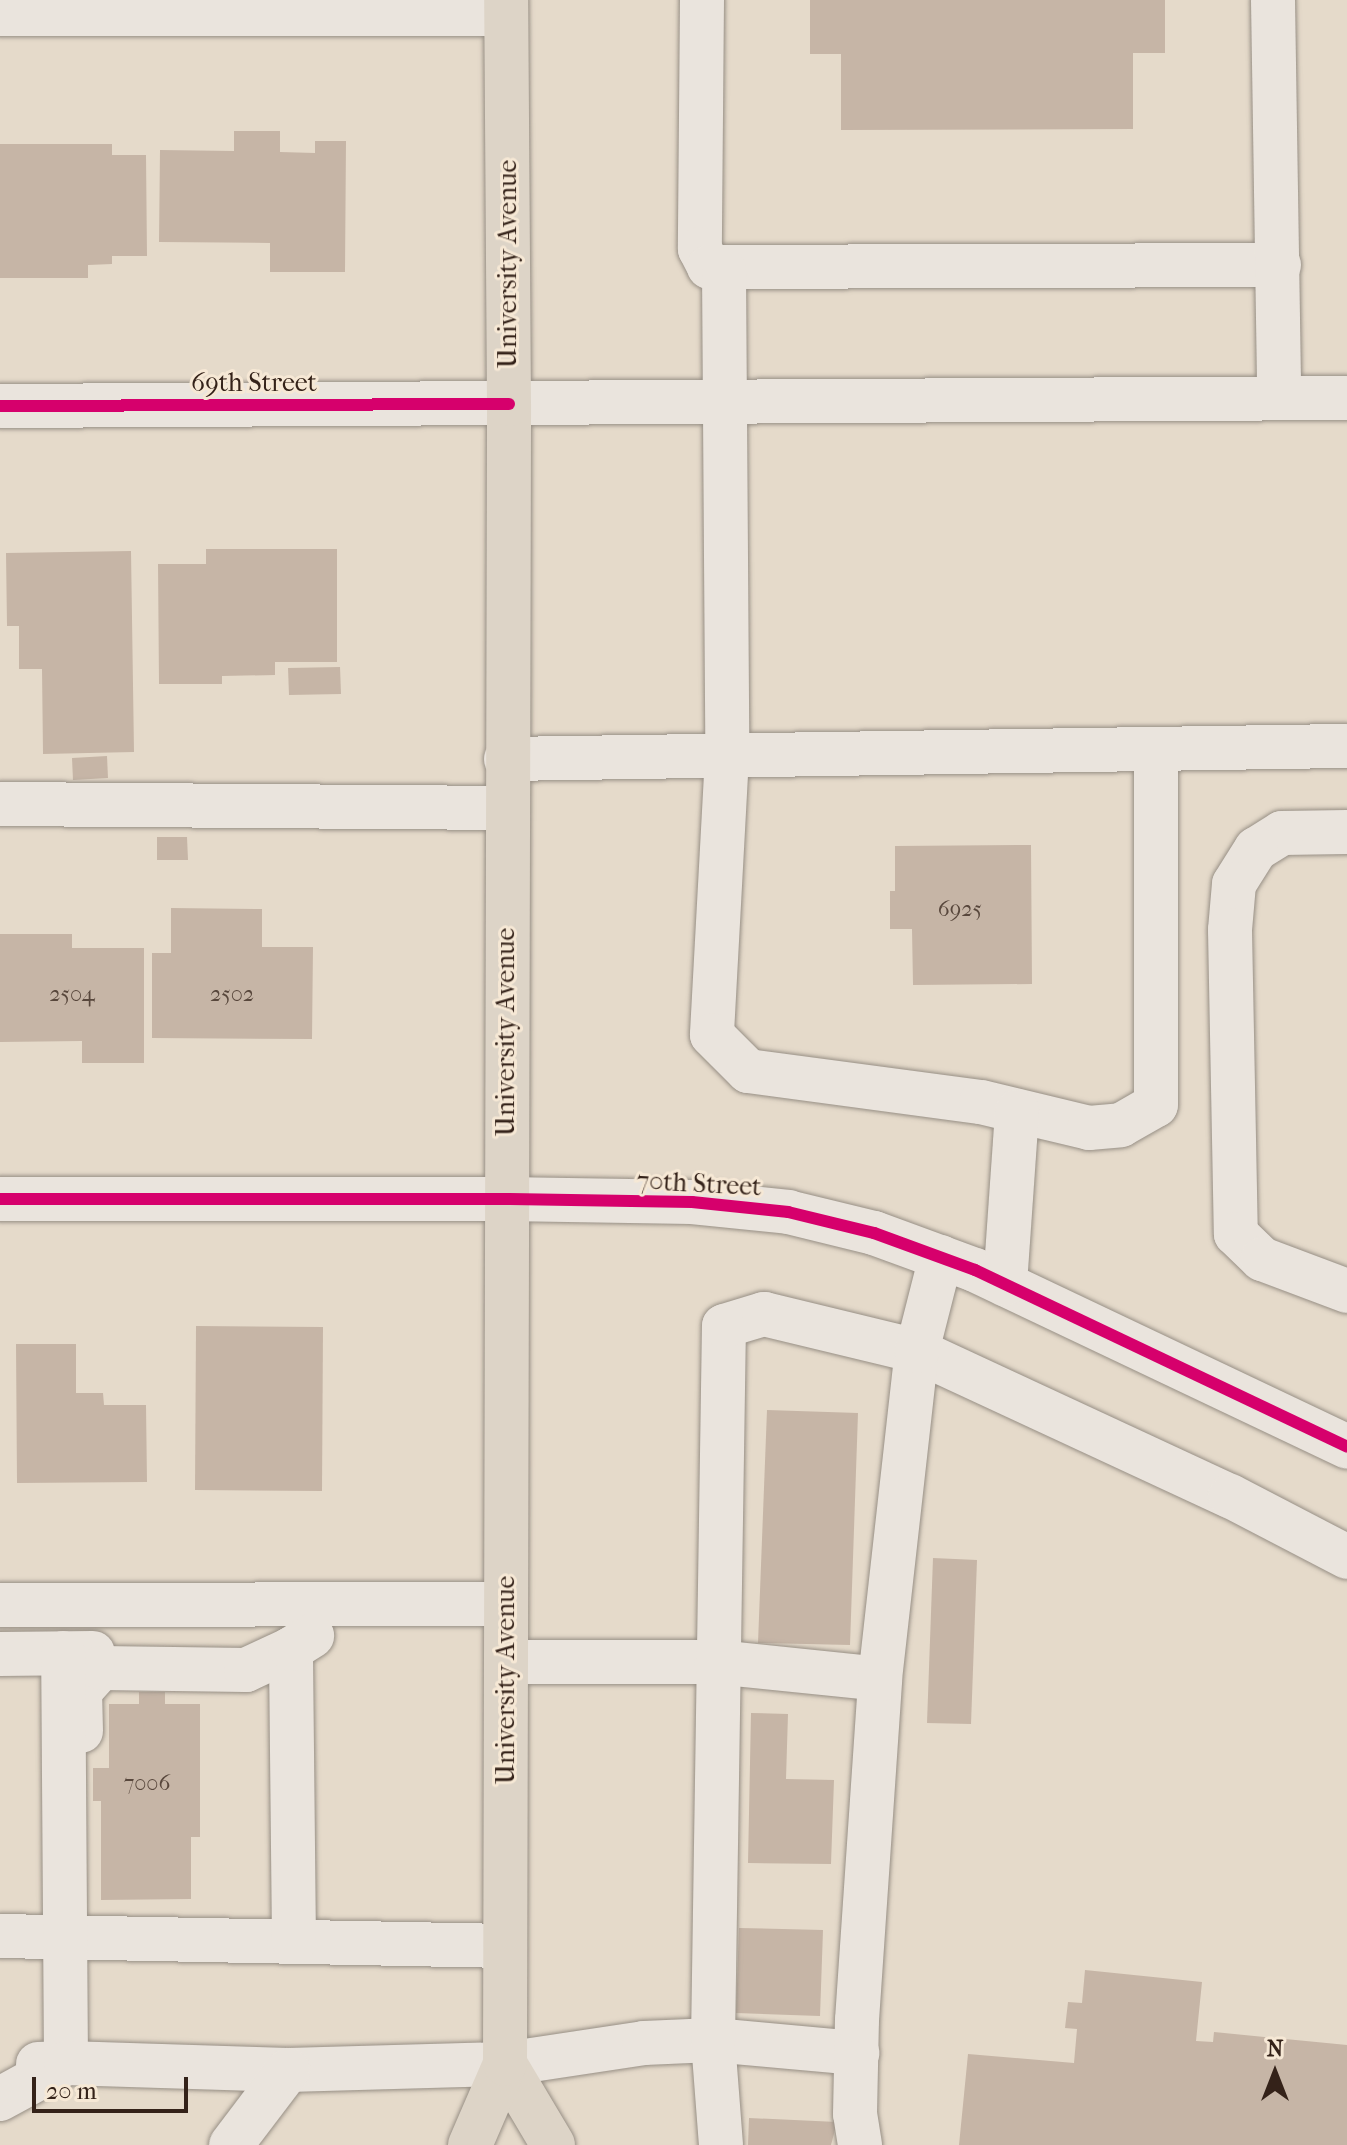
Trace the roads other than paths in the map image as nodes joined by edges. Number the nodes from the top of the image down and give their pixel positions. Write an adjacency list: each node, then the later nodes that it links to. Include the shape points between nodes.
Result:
1 (702, 0): 6 (street, via 700,249 709,267)
2 (1273, 0): 5 (street)
3 (506, 7): 4 (street); 10 (main road, University Avenue)
4 (0, 14)
5 (1279, 265): 6 (street); 7 (street)
6 (724, 270): 9 (street)
7 (1279, 398): 8 (street, 69th Street); 9 (street, 69th Street)
8 (1347, 398)
9 (724, 401): 10 (street, 69th Street); 14 (street)
10 (509, 404): 11 (street, 69th Street); 15 (main road, University Avenue)
11 (0, 406)
12 (1347, 746): 13 (street)
13 (1156, 749): 14 (street); 19 (street, via 1156,1105 1121,1125 1089,1128)
14 (727, 756): 15 (street); 19 (street, via 712,1035 748,1071)
15 (506, 759): 17 (main road, University Avenue)
16 (0, 804): 17 (street)
17 (506, 808): 21 (main road, University Avenue)
18 (1347, 832): 24 (street, via 1282,833 1256,849 1234,884 1230,930 1236,1234 1262,1259)
19 (1017, 1111): 23 (street)
20 (0, 1199): 21 (street, 70th Street)
21 (505, 1199): 22 (street, 70th Street, via 692,1202 788,1212 874,1233); 29 (main road, University Avenue)
22 (941, 1257): 23 (street, 70th Street); 25 (street)
23 (1005, 1284): 26 (street, 70th Street)
24 (1347, 1291)
25 (917, 1351): 27 (street, via 1230,1496); 35 (street, via 764,1314 724,1326); 36 (street)
26 (1347, 1447)
27 (1347, 1557)
28 (363, 1604): 29 (street); 30 (street); 31 (street)
29 (506, 1604): 34 (main road, University Avenue)
30 (0, 1605)
31 (291, 1649): 32 (street); 37 (street, via 246,1670 101,1668 80,1691 83,1819); 40 (street)
32 (63, 1653): 33 (street); 37 (street)
33 (0, 1654)
34 (506, 1662): 35 (street); 41 (main road, University Avenue)
35 (716, 1662): 36 (street); 42 (street)
36 (880, 1679): 43 (street)
37 (61, 1840): 39 (street)
38 (0, 1936): 39 (street)
39 (62, 1937): 40 (street); 44 (street)
40 (294, 1942): 41 (street)
41 (505, 1946): 46 (main road, University Avenue)
42 (713, 2040): 43 (street); 46 (street, via 644,2043); 52 (street)
43 (857, 2053): 53 (street)
44 (66, 2063): 45 (street); 47 (street); 48 (street)
45 (0, 2064)
46 (505, 2064): 47 (street); 50 (main road, University Avenue); 51 (main road)
47 (288, 2070): 49 (street)
48 (0, 2099)
49 (231, 2145)
50 (470, 2145)
51 (553, 2145)
52 (721, 2145)
53 (860, 2145)

